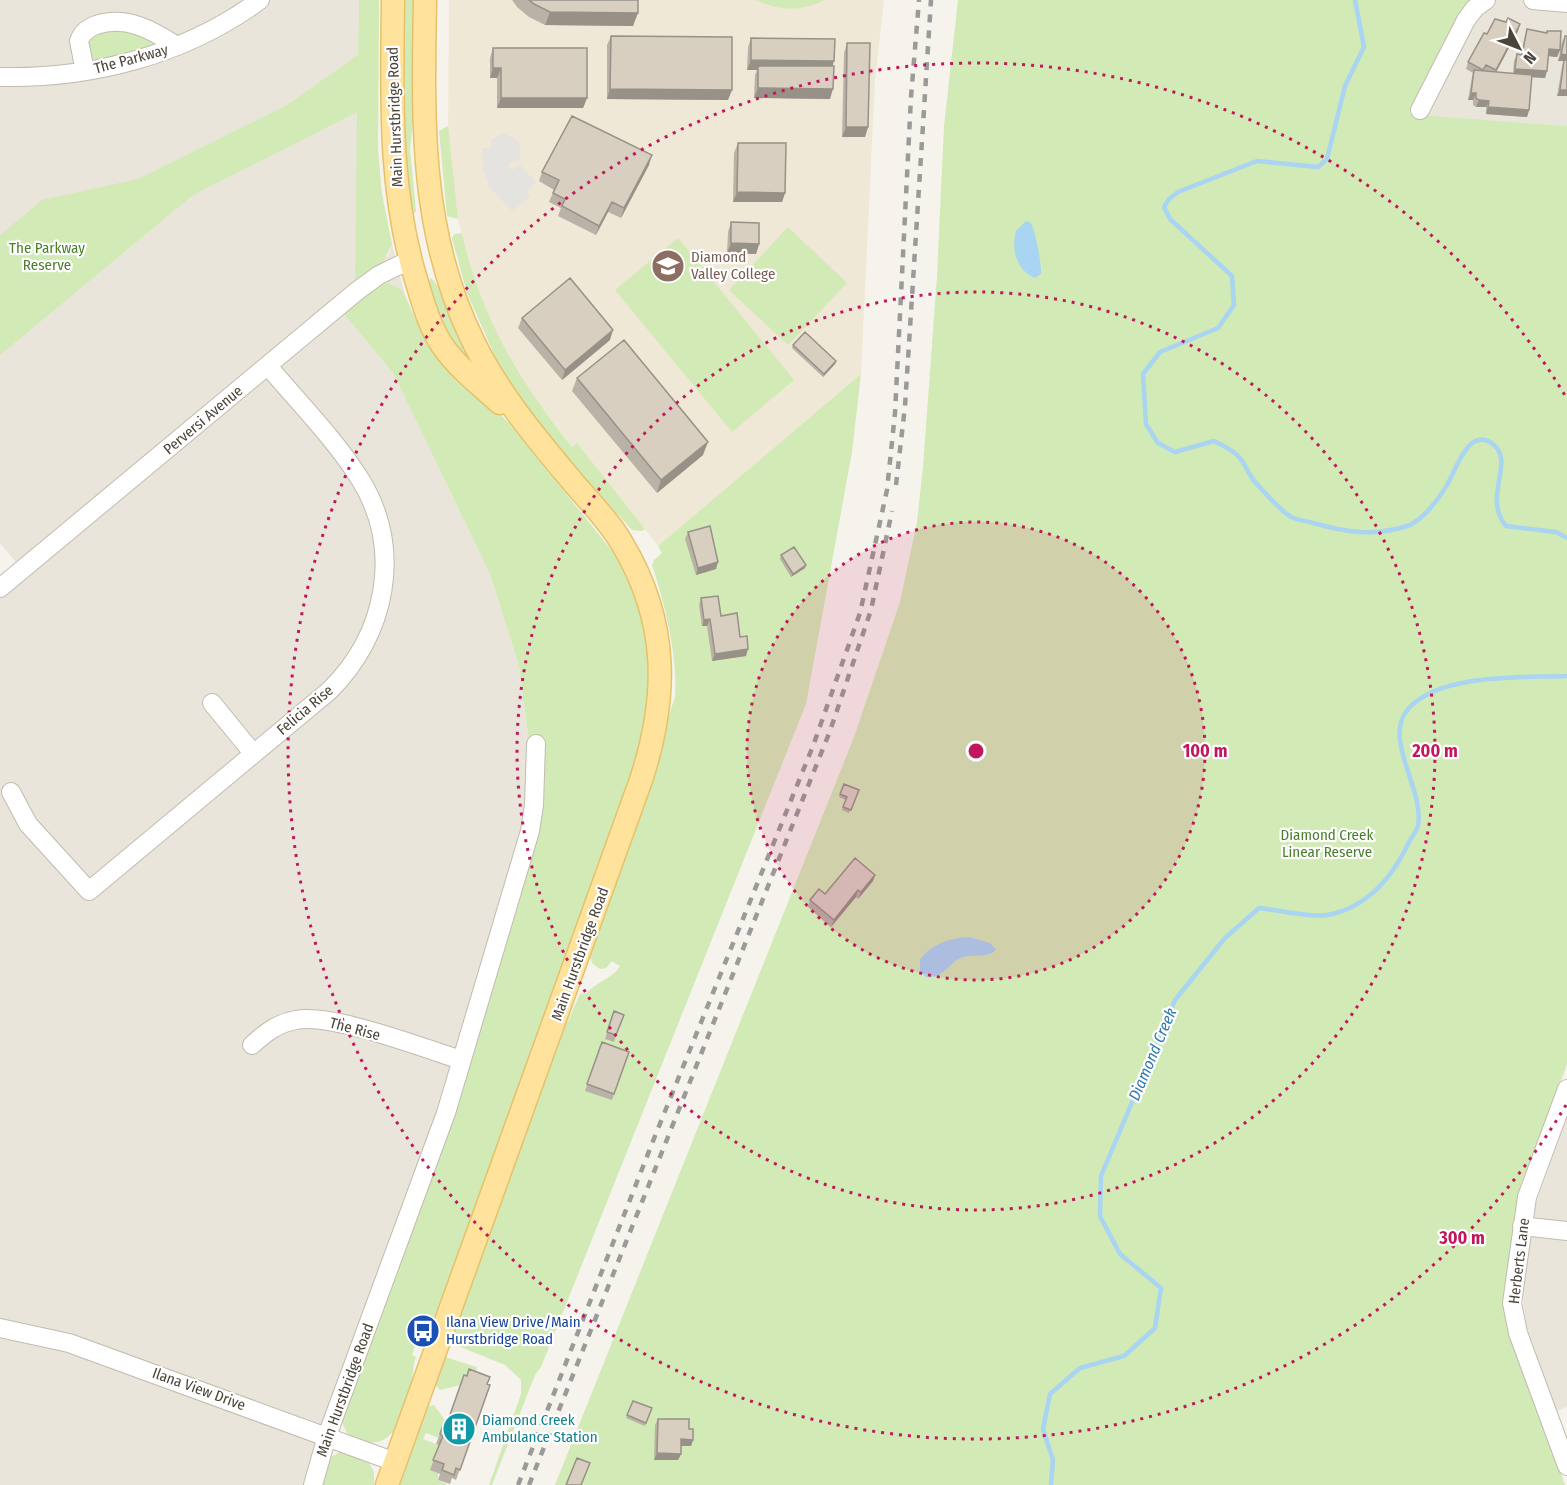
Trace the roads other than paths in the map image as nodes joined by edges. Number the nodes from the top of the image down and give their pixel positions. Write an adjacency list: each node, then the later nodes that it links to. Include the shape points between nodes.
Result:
1 (260, 0): 7 (street, The Parkway)
2 (393, 0): 12 (main road, Main Hurstbridge Road, via 393,156)
3 (425, 0): 11 (main road, Main Hurstbridge Road, via 424,142)
4 (1486, 0): 10 (street, via 1466,20)
5 (1533, 0): 6 (street)
6 (1567, 3)
7 (177, 46): 8 (street, The Parkway, via 135,61); 8 (street, The Parkway, via 138,25 99,24 80,37)
8 (85, 71): 9 (street, The Parkway)
9 (0, 77)
10 (1420, 110)
11 (438, 247): 12 (main road); 14 (main road, Main Hurstbridge Road, via 473,341)
12 (410, 260): 13 (street, Perversi Avenue, via 370,281); 14 (main road, Main Hurstbridge Road, via 425,309 442,345)
13 (268, 366): 15 (street, Perversi Avenue); 18 (street, Felicia Rise, via 350,465 369,495 384,543 384,582 377,618 351,668)
14 (537, 440): 27 (main road, Main Hurstbridge Road, via 622,543 640,579 658,646 660,699 641,780)
15 (0, 588)
16 (212, 703): 18 (street)
17 (536, 744): 21 (street, Main Hurstbridge Road, via 530,831)
18 (254, 753): 19 (street, Felicia Rise, via 89,891 28,824)
19 (12, 792)
20 (252, 1045): 21 (street, The Rise, via 282,1024 313,1019 344,1024)
21 (461, 1060): 26 (street, Main Hurstbridge Road, via 439,1131)
22 (1567, 1089): 23 (street, Herberts Lane, via 1527,1197)
23 (1522, 1227): 24 (street); 28 (street, Herberts Lane, via 1512,1292 1513,1313)
24 (1567, 1230)
25 (0, 1328): 26 (street, Ilana View Drive, via 69,1343)
26 (327, 1436): 27 (street, Ilana View Drive); 29 (street, Main Hurstbridge Road)
27 (395, 1462): 30 (main road, Main Hurstbridge Road)
28 (1567, 1466)
29 (313, 1485)
30 (387, 1485)

